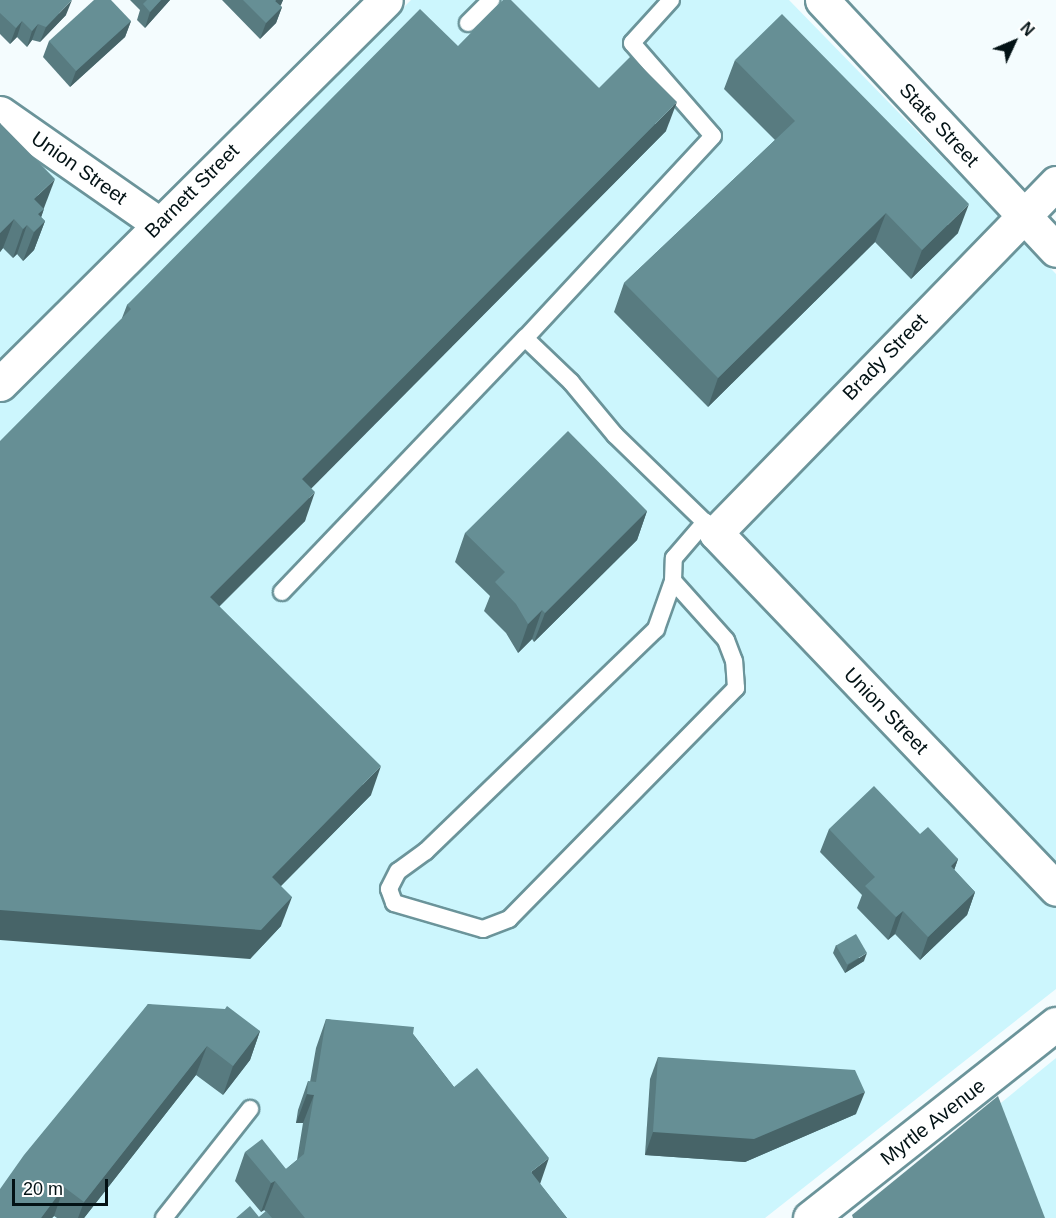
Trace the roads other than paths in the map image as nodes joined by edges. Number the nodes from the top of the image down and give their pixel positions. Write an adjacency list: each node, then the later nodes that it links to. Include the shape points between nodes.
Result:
1 (386, 0): 9 (street, Barnett Street)
2 (491, 0): 5 (lane)
3 (671, 0): 11 (lane, via 632,43 713,136)
4 (822, 0): 8 (street, State Street)
5 (468, 23)
6 (0, 113): 9 (street, Union Street)
7 (1056, 183): 8 (street, Brady Street)
8 (1023, 215): 10 (street, State Street); 13 (street, Brady Street)
9 (159, 224): 12 (street, Barnett Street)
10 (1056, 250)
11 (525, 338): 13 (lane, via 571,382 615,435); 15 (lane)
12 (0, 384)
13 (710, 527): 14 (lane, via 674,558); 16 (street, Union Street)
14 (673, 581): 14 (lane, via 726,640 734,661 736,688 509,919 483,928 394,903 389,889 398,871 426,851 656,629)
15 (282, 592)
16 (1056, 889)
17 (1056, 1024): 20 (street, Myrtle Avenue)
18 (250, 1109): 19 (lane)
19 (164, 1218)
20 (810, 1218)

